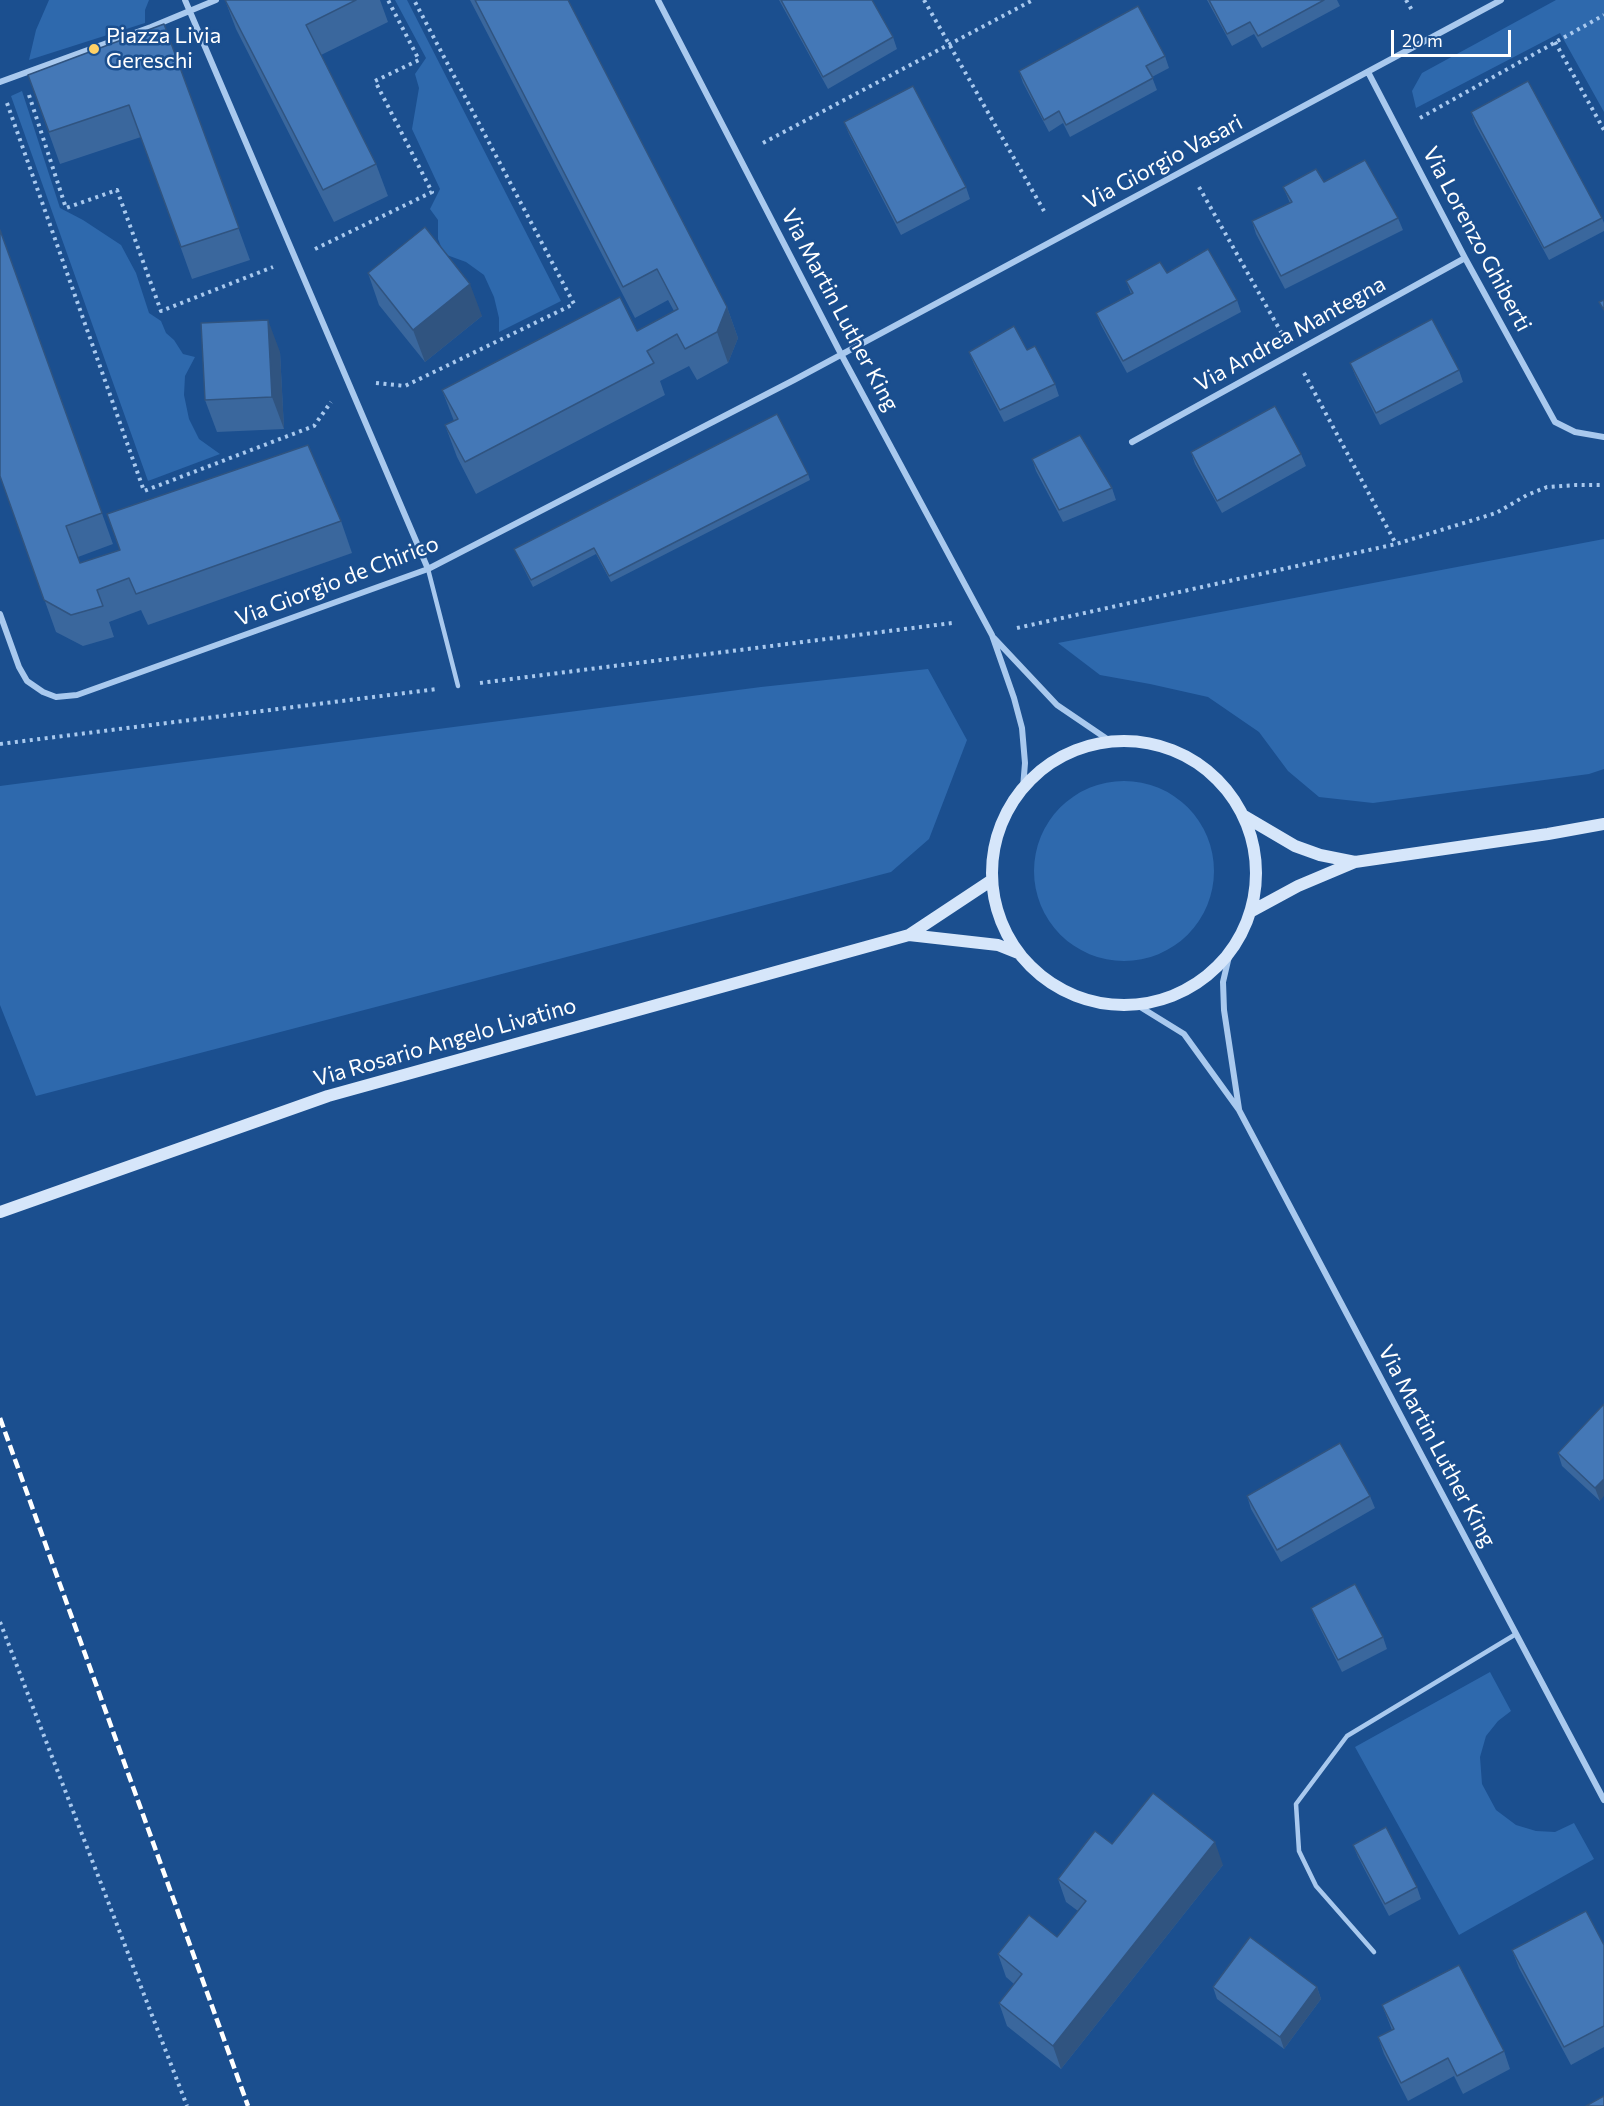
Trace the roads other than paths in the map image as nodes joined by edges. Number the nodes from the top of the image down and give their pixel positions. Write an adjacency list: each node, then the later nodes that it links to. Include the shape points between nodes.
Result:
1 (185, 0): 5 (street)
2 (216, 0): 5 (street)
3 (658, 0): 9 (street, Via Martin Luther King)
4 (1501, 0): 6 (street, Via Giorgio Vasari)
5 (190, 12): 7 (street); 12 (street)
6 (1368, 72): 8 (street, Via Lorenzo Ghiberti); 9 (street, Via Giorgio Vasari)
7 (0, 81)
8 (1465, 258): 10 (street, Via Lorenzo Ghiberti, via 1555,422 1575,432); 11 (street, Via Andrea Mantegna)
9 (841, 354): 12 (street, Via Giorgio de Chirico); 14 (street, Via Martin Luther King)
10 (1604, 437)
11 (1132, 442)
12 (428, 569): 13 (street, Via Giorgio de Chirico, via 77,695 56,697 27,681); 15 (lane)
13 (0, 614)
14 (992, 635): 16 (street, via 1057,705); 17 (street, via 1022,728)
15 (458, 686)
16 (1110, 741): 17 (street, via 1078,749 1048,765); 18 (street, via 1151,743 1189,758 1221,782)
17 (1023, 788): 21 (street, via 1001,826 994,847)
18 (1244, 816): 20 (street, via 1295,846); 22 (street, via 1255,858 1256,880)
19 (1604, 824): 20 (street)
20 (1355, 862): 22 (street)
21 (992, 880): 23 (street, Via Rosario Angelo Livatino); 25 (street, via 1000,919)
22 (1250, 912): 24 (street)
23 (909, 935): 25 (street, Via Rosario Angelo Livatino, via 998,945); 28 (street, Via Rosario Angelo Livatino, via 328,1096)
24 (1230, 952): 26 (street, via 1212,972 1189,988); 27 (street, via 1223,982 1224,1010)
25 (1018, 953): 26 (street, via 1042,977 1071,994 1103,1004)
26 (1137, 1005): 27 (street, via 1184,1034)
27 (1239, 1110): 29 (street, Via Martin Luther King)
28 (0, 1212)
29 (1516, 1634): 30 (street, Via Martin Luther King); 31 (lane, via 1347,1736 1296,1804 1299,1851 1316,1886)
30 (1604, 1800)
31 (1374, 1952)

